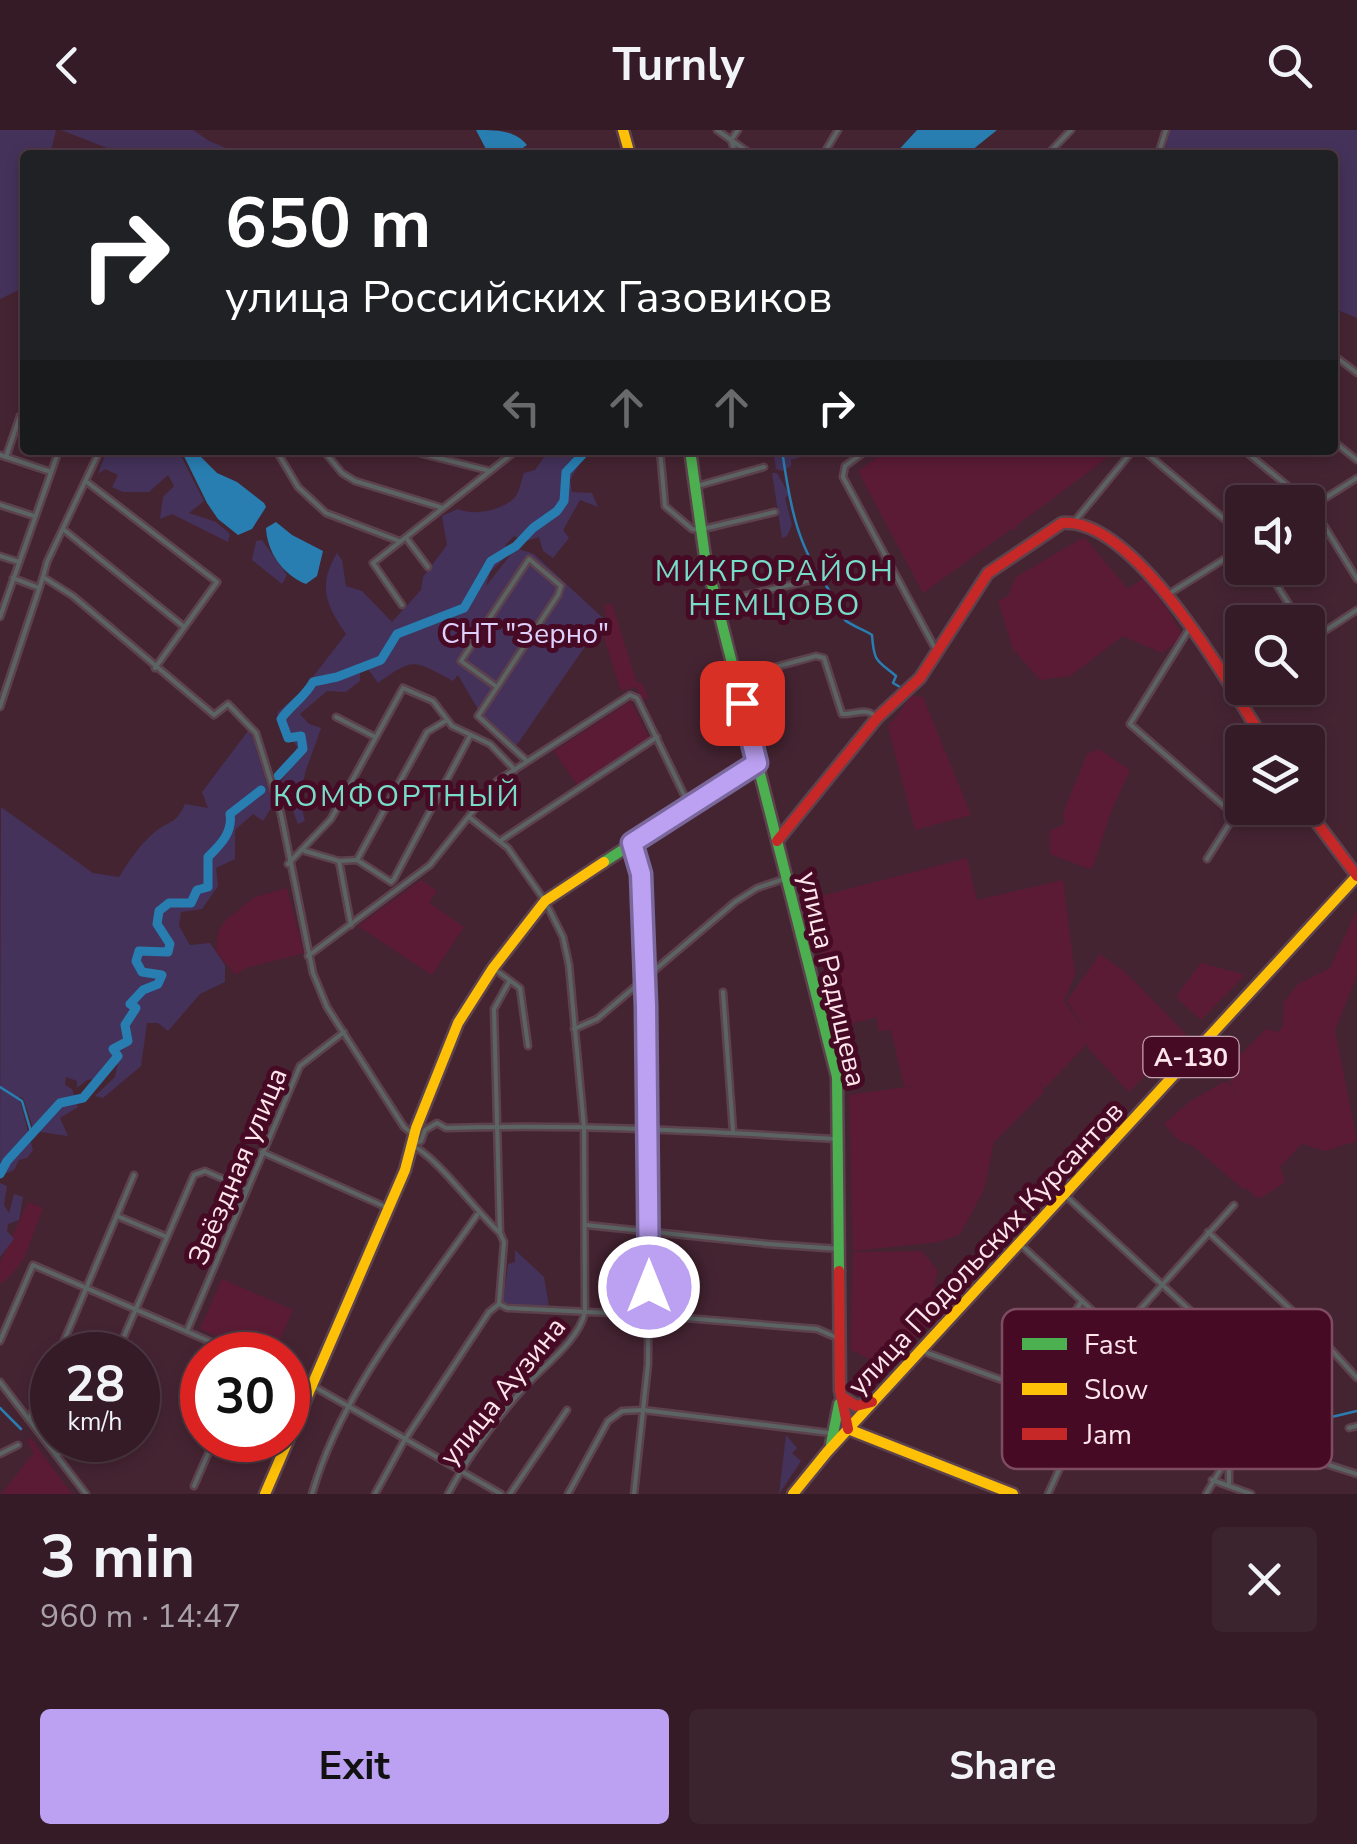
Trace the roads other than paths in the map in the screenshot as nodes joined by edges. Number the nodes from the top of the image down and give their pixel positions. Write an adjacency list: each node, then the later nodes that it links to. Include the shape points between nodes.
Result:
1 (717, 130): 4 (street)
2 (738, 130): 4 (street)
3 (1071, 130): 7 (street)
4 (731, 140): 5 (street); 6 (street)
5 (733, 150)
6 (745, 150)
7 (1052, 150)
8 (20, 416): 21 (street)
9 (57, 455): 24 (street)
10 (98, 455): 26 (street)
11 (279, 455): 40 (street, via 298,487 326,514)
12 (327, 455): 31 (street, via 354,481)
13 (427, 455): 23 (street)
14 (510, 455): 23 (street)
15 (660, 455): 37 (street, via 665,506)
16 (691, 455): 28 (main road, улица Радищева)
17 (860, 455): 59 (street, via 845,466 843,477)
18 (1129, 455): 35 (street)
19 (1149, 455): 34 (street)
20 (1250, 455): 27 (street)
21 (3, 456): 24 (street)
22 (764, 466): 28 (street)
23 (490, 471): 31 (street)
24 (51, 472): 33 (street)
25 (1357, 478): 29 (street)
26 (86, 480): 36 (street); 56 (street, via 217,582)
27 (1284, 485)
28 (694, 486): 37 (main road, улица Радищева)
29 (1325, 498)
30 (0, 505): 33 (street)
31 (443, 508): 39 (street)
32 (775, 512): 37 (street)
33 (34, 516): 43 (street)
34 (1225, 520)
35 (1074, 522): 50 (main road, via 1140,561); 59 (main road, via 1062,523 988,573)
36 (63, 529): 46 (street); 56 (street)
37 (700, 530): 51 (main road, улица Радищева)
38 (1325, 531): 47 (street)
39 (406, 537): 40 (street); 44 (street)
40 (400, 542): 52 (street, via 373,563)
41 (0, 556): 43 (street)
42 (1225, 559): 50 (street)
43 (18, 562): 45 (street)
44 (428, 566)
45 (13, 578): 49 (street); 53 (street)
46 (43, 578): 49 (street); 60 (street)
47 (1357, 579)
48 (811, 580): 51 (street)
49 (40, 588): 64 (street)
50 (1167, 595): 57 (main road)
51 (716, 602): 61 (main road, улица Радищева)
52 (402, 605)
53 (2, 606): 55 (street)
54 (1357, 610): 58 (street)
55 (0, 617)
56 (183, 626): 60 (street)
57 (1191, 626): 62 (main road); 82 (street, via 1130,724 1231,812)
58 (1325, 629)
59 (936, 650): 67 (main road, via 920,678)
60 (156, 668): 85 (street, via 214,715 228,704 256,732)
61 (736, 678): 67 (street, via 824,658 842,714 862,710); 73 (main road, улица Радищева)
62 (1225, 679)
63 (498, 687): 63 (street, via 561,586 529,559 461,661); 72 (street, via 478,716)
64 (1, 699): 65 (street)
65 (0, 707)
66 (336, 717): 71 (street)
67 (877, 718): 79 (main road)
68 (447, 720): 69 (street); 71 (street, via 433,701 403,688); 84 (street, via 427,732)
69 (470, 736): 74 (street, via 490,744); 84 (street, via 394,879)
70 (657, 737): 72 (street, via 638,698 630,695); 75 (street); 78 (street)
71 (375, 738): 81 (street, via 331,819)
72 (527, 761): 74 (street)
73 (757, 763): 75 (main road); 79 (main road, улица Радищева)
74 (515, 770): 76 (street)
75 (689, 805): 80 (main road)
76 (469, 817): 78 (street); 89 (street, via 430,865)
77 (1319, 825): 86 (main road)
78 (500, 841): 88 (street)
79 (778, 841): 87 (main road, улица Радищева)
80 (632, 843): 88 (main road); 92 (street, via 641,874)
81 (302, 851): 83 (street); 85 (street)
82 (1207, 859)
83 (338, 860): 84 (street); 89 (street)
84 (357, 860)
85 (288, 864): 90 (street)
86 (1357, 876): 107 (main road, улица Подольских Курсантов / А-130)
87 (787, 878): 92 (street, via 735,902); 102 (main road, улица Радищева, via 834,1060)
88 (546, 901): 91 (main road); 95 (street, via 563,937)
89 (351, 925): 90 (street)
90 (308, 956): 96 (street)
91 (493, 968): 93 (street); 103 (main road, via 458,1023)
92 (645, 980): 95 (street); 100 (street)
93 (509, 982): 97 (street, via 520,988); 98 (street, via 494,1009)
94 (723, 992): 101 (street)
95 (574, 1029): 99 (street)
96 (344, 1032): 103 (street); 104 (street, Звёздная улица, via 300,1066)
97 (528, 1046)
98 (498, 1126): 99 (street); 103 (street, via 437,1123); 115 (street)
99 (584, 1126): 100 (street); 112 (street)
100 (647, 1128): 101 (street); 113 (street)
101 (733, 1131): 102 (street)
102 (840, 1139): 118 (main road, улица Радищева)
103 (413, 1140): 109 (main road); 110 (street)
104 (262, 1152): 106 (street, Звёздная улица); 109 (street)
105 (134, 1175): 111 (street)
106 (246, 1189): 116 (street, via 205,1171 194,1174); 131 (street, Звёздная улица)
107 (1065, 1194): 117 (main road, улица Подольских Курсантов / А-130); 119 (street)
108 (1234, 1206): 114 (street)
109 (388, 1208): 142 (main road)
110 (478, 1214): 115 (street); 145 (street)
111 (117, 1216): 116 (street); 120 (street)
112 (585, 1224): 113 (street); 129 (street)
113 (648, 1230): 118 (street); 130 (street)
114 (1208, 1232): 119 (street); 128 (street)
115 (500, 1233): 122 (street)
116 (167, 1237): 123 (street)
117 (1020, 1244): 121 (street); 137 (main road, улица Подольских Курсантов / А-130)
118 (840, 1248): 134 (main road, улица Радищева)
119 (1161, 1286): 126 (street); 127 (street)
120 (87, 1287): 123 (street); 132 (street); 135 (street, via 34,1265)
121 (1082, 1302): 124 (street); 125 (street)
122 (499, 1304): 129 (street); 155 (street)
123 (135, 1308): 131 (street); 133 (street)
124 (1077, 1309)
125 (1090, 1309)
126 (1140, 1309)
127 (1186, 1309)
128 (1290, 1309)
129 (585, 1312): 130 (street); 165 (street, улица Аузина, via 575,1333)
130 (649, 1315): 134 (street, via 817,1329); 147 (street)
131 (187, 1331)
132 (68, 1332)
133 (125, 1332)
134 (840, 1339): 143 (main road, улица Радищева)
135 (0, 1341)
136 (1332, 1350): 138 (street)
137 (922, 1351): 139 (street); 144 (main road, улица Подольских Курсантов / А-130)
138 (1357, 1378)
139 (1002, 1380)
140 (0, 1382): 149 (street)
141 (310, 1385): 142 (street)
142 (313, 1386): 145 (street); 171 (main road)
143 (840, 1390): 144 (main road, via 853,1405); 153 (main road, улица Радищева); 154 (main road)
144 (878, 1397): 153 (main road, улица Подольских Курсантов / А-130)
145 (350, 1408): 155 (street); 172 (street, via 322,1458)
146 (566, 1410): 176 (street)
147 (643, 1410): 154 (street); 177 (street, via 622,1411 608,1421); 178 (street)
148 (30, 1415): 149 (street)
149 (28, 1419): 150 (street)
150 (30, 1422)
151 (1357, 1426): 152 (street)
152 (1349, 1428)
153 (848, 1430): 157 (main road, А-130); 180 (main road)
154 (835, 1434): 157 (main road)
155 (404, 1440): 165 (street); 173 (street)
156 (18, 1445): 158 (street)
157 (827, 1452): 179 (main road, А-130)
158 (0, 1454)
159 (60, 1462): 170 (street)
160 (204, 1462): 169 (street)
161 (1332, 1466): 166 (street)
162 (1059, 1469): 181 (street)
163 (1219, 1469): 167 (street)
164 (1229, 1469): 168 (street)
165 (460, 1472): 174 (street, улица Аузина); 175 (street)
166 (1357, 1474)
167 (1212, 1480): 168 (street); 182 (street)
168 (1229, 1484): 183 (street)
169 (194, 1486)
170 (86, 1494)
171 (265, 1494)
172 (312, 1494)
173 (375, 1494)
174 (448, 1494)
175 (501, 1494)
176 (510, 1494)
177 (568, 1494)
178 (634, 1494)
179 (793, 1494)
180 (1013, 1494)
181 (1048, 1494)
182 (1206, 1494)
183 (1251, 1494)

